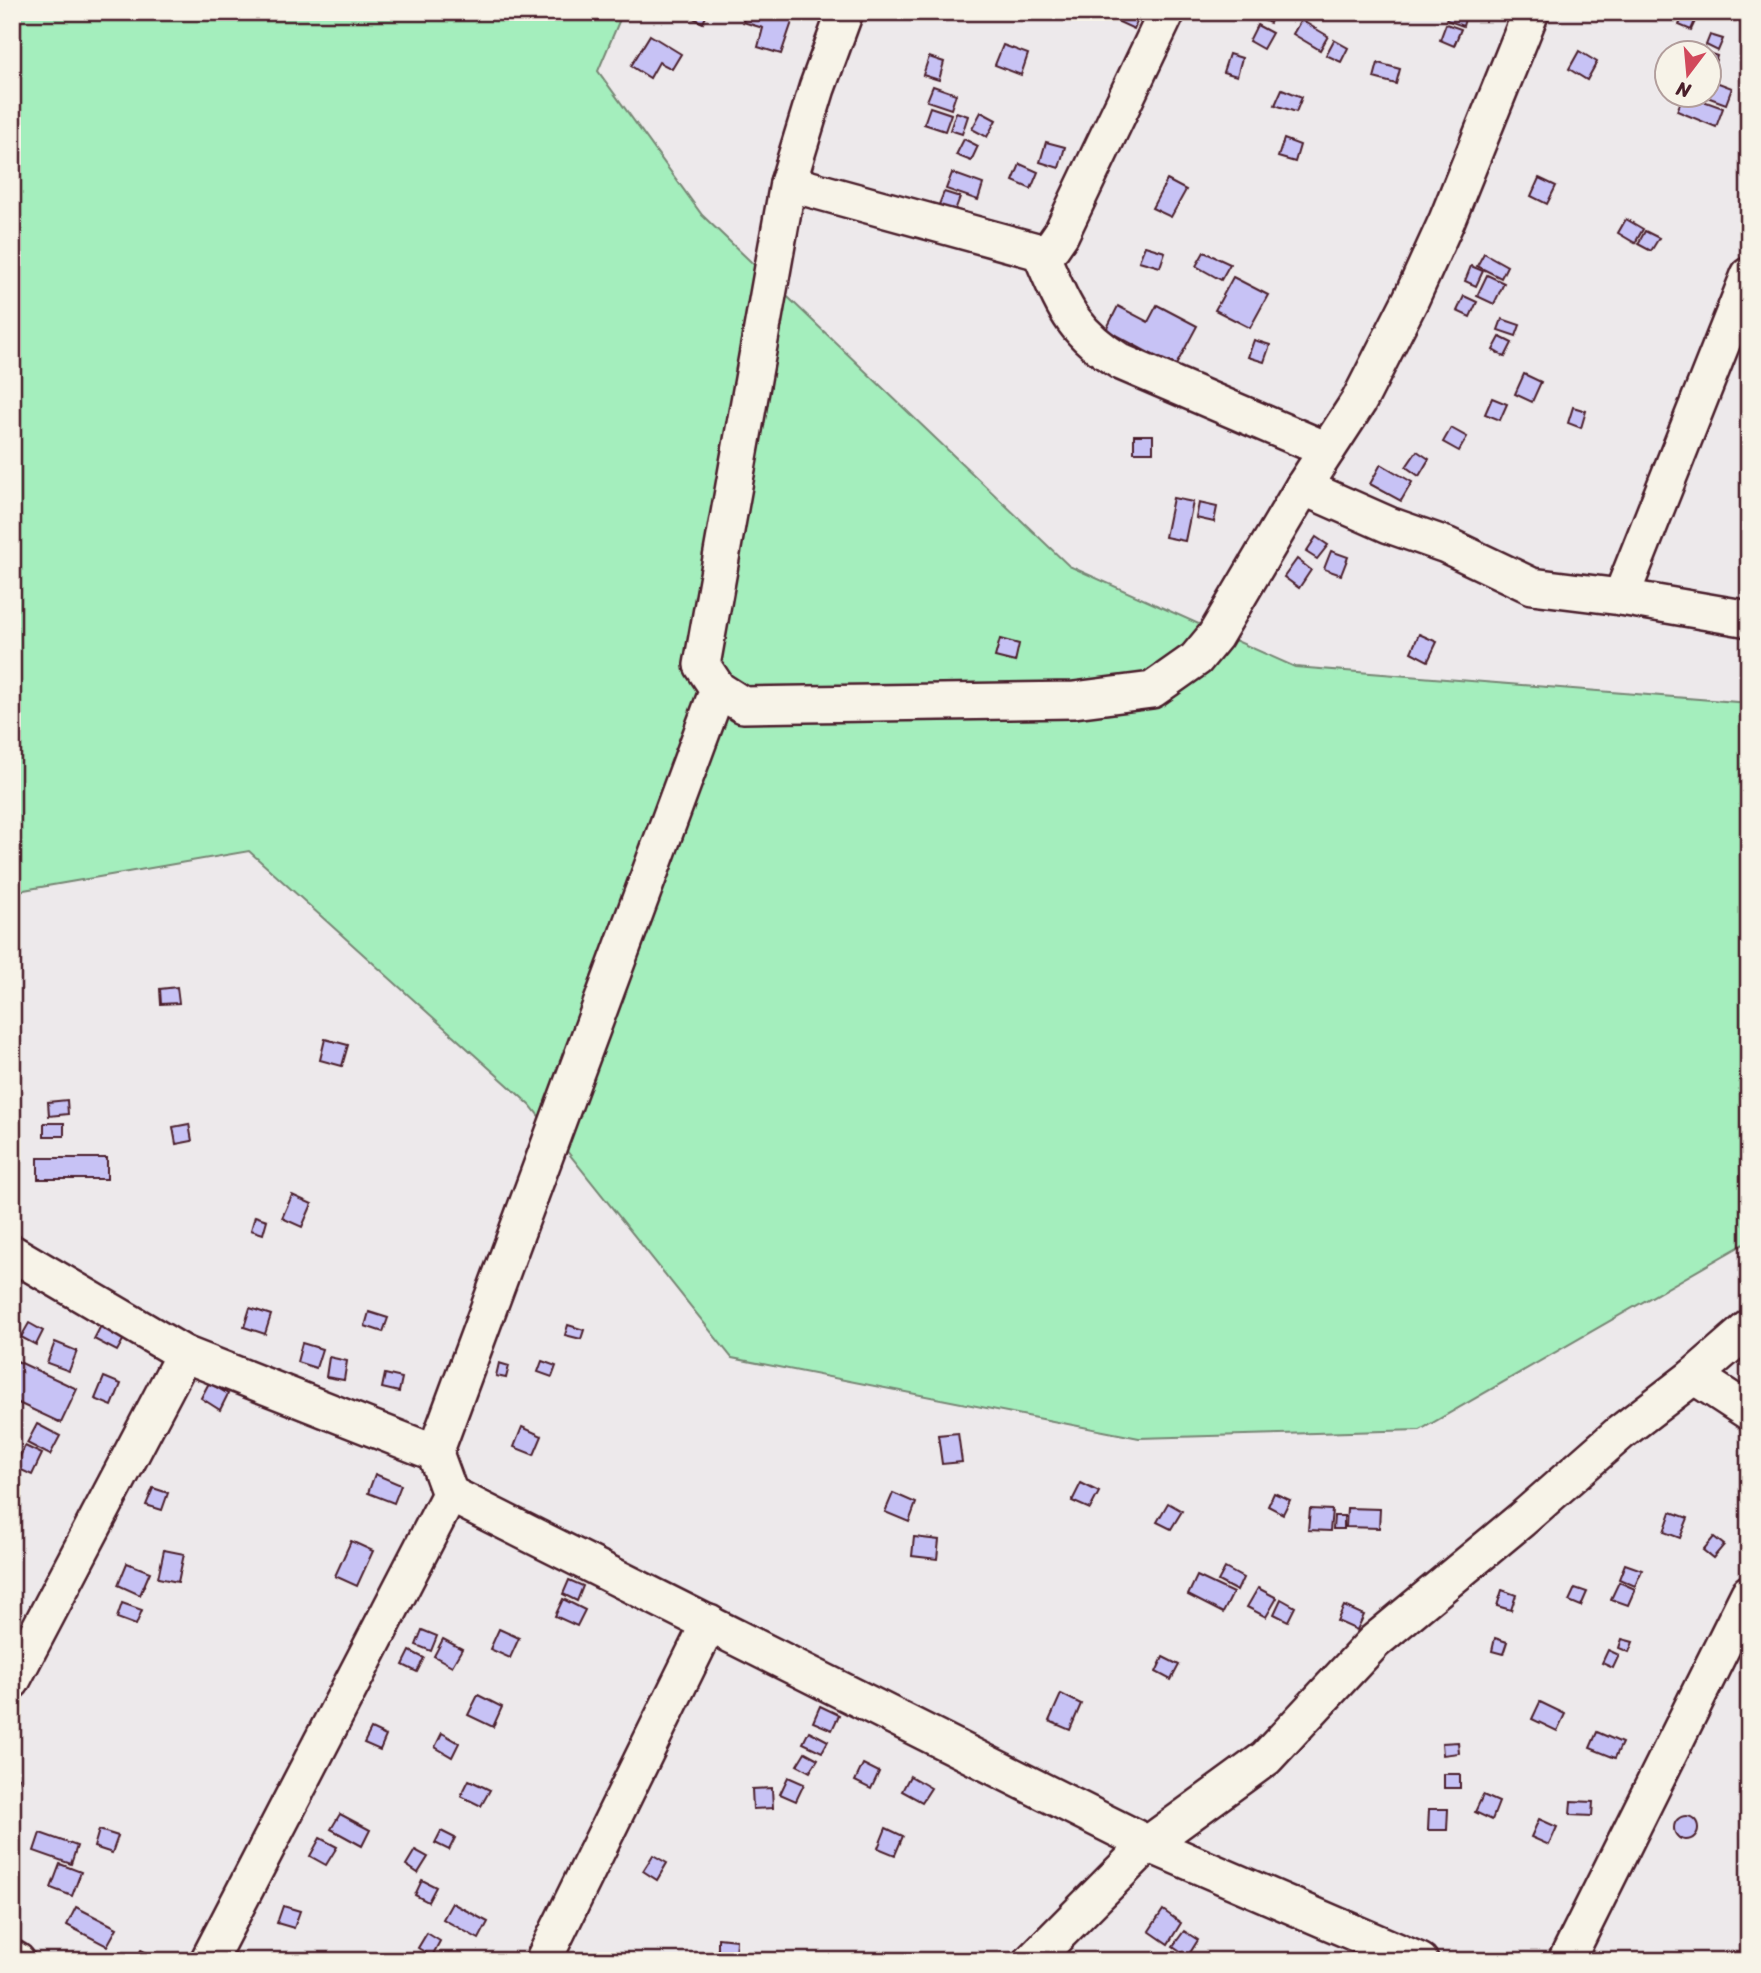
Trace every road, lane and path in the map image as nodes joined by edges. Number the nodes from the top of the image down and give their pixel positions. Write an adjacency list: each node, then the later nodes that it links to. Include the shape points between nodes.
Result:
1 (845, 12): 4 (street)
2 (1167, 12): 5 (street, via 1061,234 1052,247)
3 (1531, 12): 7 (street, via 1411,299 1359,401)
4 (788, 183): 5 (street); 11 (street, via 702,665)
5 (1040, 253): 7 (street, via 1077,328 1097,348)
6 (1749, 275): 9 (street)
7 (1327, 450): 8 (street)
8 (1303, 487): 9 (street, via 1446,544 1532,586); 11 (street, via 1215,636 1196,659 1152,690 1074,700 743,705)
9 (1621, 597): 10 (street)
10 (1749, 619)
11 (718, 689): 17 (street)
12 (12, 1253): 14 (street)
13 (1749, 1328): 15 (street)
14 (184, 1354): 17 (street); 21 (street)
15 (1694, 1376): 16 (street); 22 (street, via 1374,1642 1266,1758)
16 (1749, 1412)
17 (435, 1453): 18 (street)
18 (450, 1494): 20 (street); 23 (street)
19 (1749, 1593): 27 (street)
20 (709, 1623): 22 (street); 24 (street)
21 (12, 1681)
22 (1148, 1844): 25 (street); 26 (street)
23 (208, 1961)
24 (543, 1961)
25 (1032, 1961)
26 (1420, 1961)
27 (1566, 1961)

